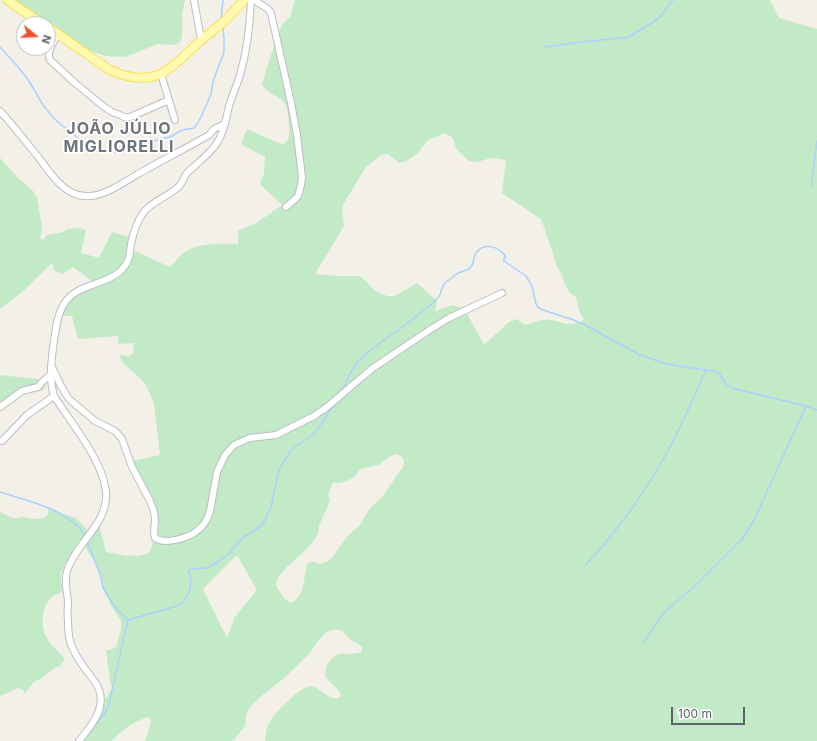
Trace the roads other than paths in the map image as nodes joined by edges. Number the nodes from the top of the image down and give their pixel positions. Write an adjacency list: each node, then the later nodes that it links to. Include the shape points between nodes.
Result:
1 (7, 0): 5 (main road)
2 (194, 0): 7 (street)
3 (244, 0): 7 (main road, via 232,14)
4 (253, 0): 12 (street, via 246,49); 13 (street, via 271,13 297,135 301,185 298,196)
5 (31, 16)
6 (58, 34): 8 (main road, via 118,74 140,78); 9 (street, via 49,52 50,60 112,112 130,117)
7 (201, 40): 8 (main road)
8 (161, 74): 9 (street)
9 (169, 100): 11 (street)
10 (0, 111): 12 (street, via 58,182 74,194 88,197 112,190)
11 (175, 120)
12 (225, 124): 15 (street, via 217,143 177,188 143,213 123,269 76,292 66,300 56,323)
13 (286, 207)
14 (502, 293): 15 (street, via 431,329 373,368 314,416 276,435 250,438 234,446 219,466 208,517 199,530 170,540 161,541 155,538 154,512 132,467 122,439 115,431 95,421 69,399)
15 (51, 365): 16 (street)
16 (50, 375): 17 (street); 18 (street, via 38,387 22,391)
17 (54, 396): 19 (street, via 27,415); 20 (street, via 96,462 106,492 106,503 99,522 66,573 70,643 98,688 101,700 97,717)
18 (0, 407)
19 (2, 441)
20 (79, 741)

